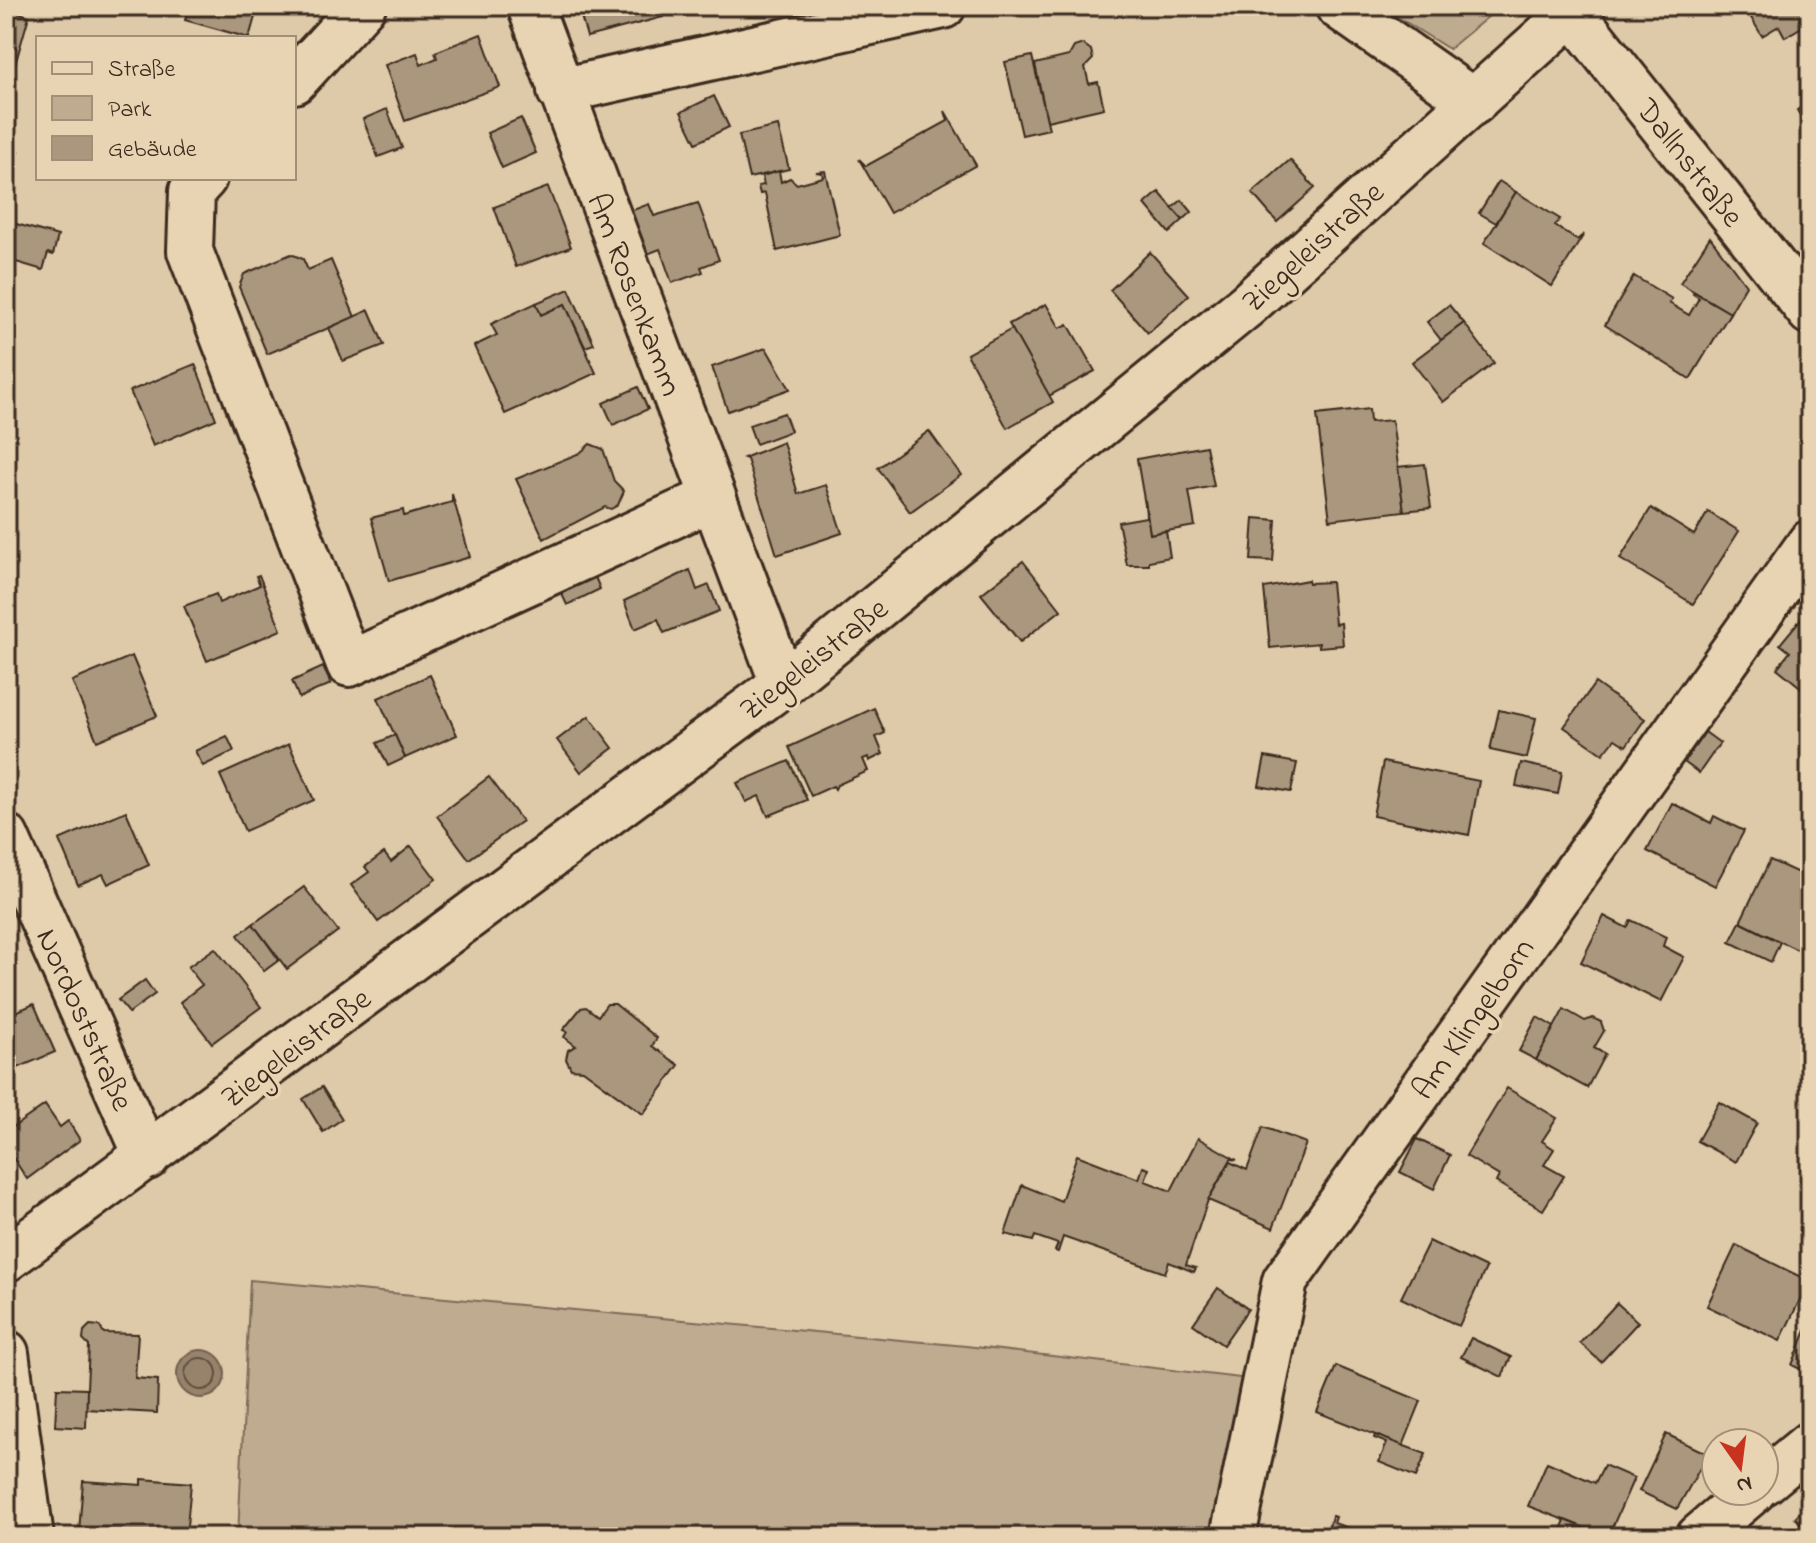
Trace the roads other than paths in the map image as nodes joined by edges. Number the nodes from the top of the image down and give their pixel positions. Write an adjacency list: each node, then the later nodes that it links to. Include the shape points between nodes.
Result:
1 (363, 6): 6 (street)
2 (530, 6): 7 (street, Am Rosenkamm)
3 (943, 6): 7 (street)
4 (1338, 6): 8 (street)
5 (1576, 9): 8 (street, Ziegeleistraße); 10 (street, Dallnstraße)
6 (296, 79)
7 (560, 91): 11 (street, Am Rosenkamm)
8 (1474, 102): 13 (street, Ziegeleistraße, via 1247,305)
9 (202, 180): 11 (street, via 192,191 190,251 349,664)
10 (1810, 312)
11 (712, 498): 13 (street, Am Rosenkamm)
12 (1810, 543): 22 (street, Am Klingelborn, via 1285,1281)
13 (783, 684): 15 (street, Ziegeleistraße)
14 (6, 837): 15 (street, Nordoststraße)
15 (147, 1157): 16 (street, Ziegeleistraße)
16 (6, 1259)
17 (6, 1353): 21 (street)
18 (1810, 1444): 19 (street)
19 (1780, 1469)
20 (1734, 1507): 23 (street)
21 (31, 1537)
22 (1233, 1537)
23 (1699, 1537)

